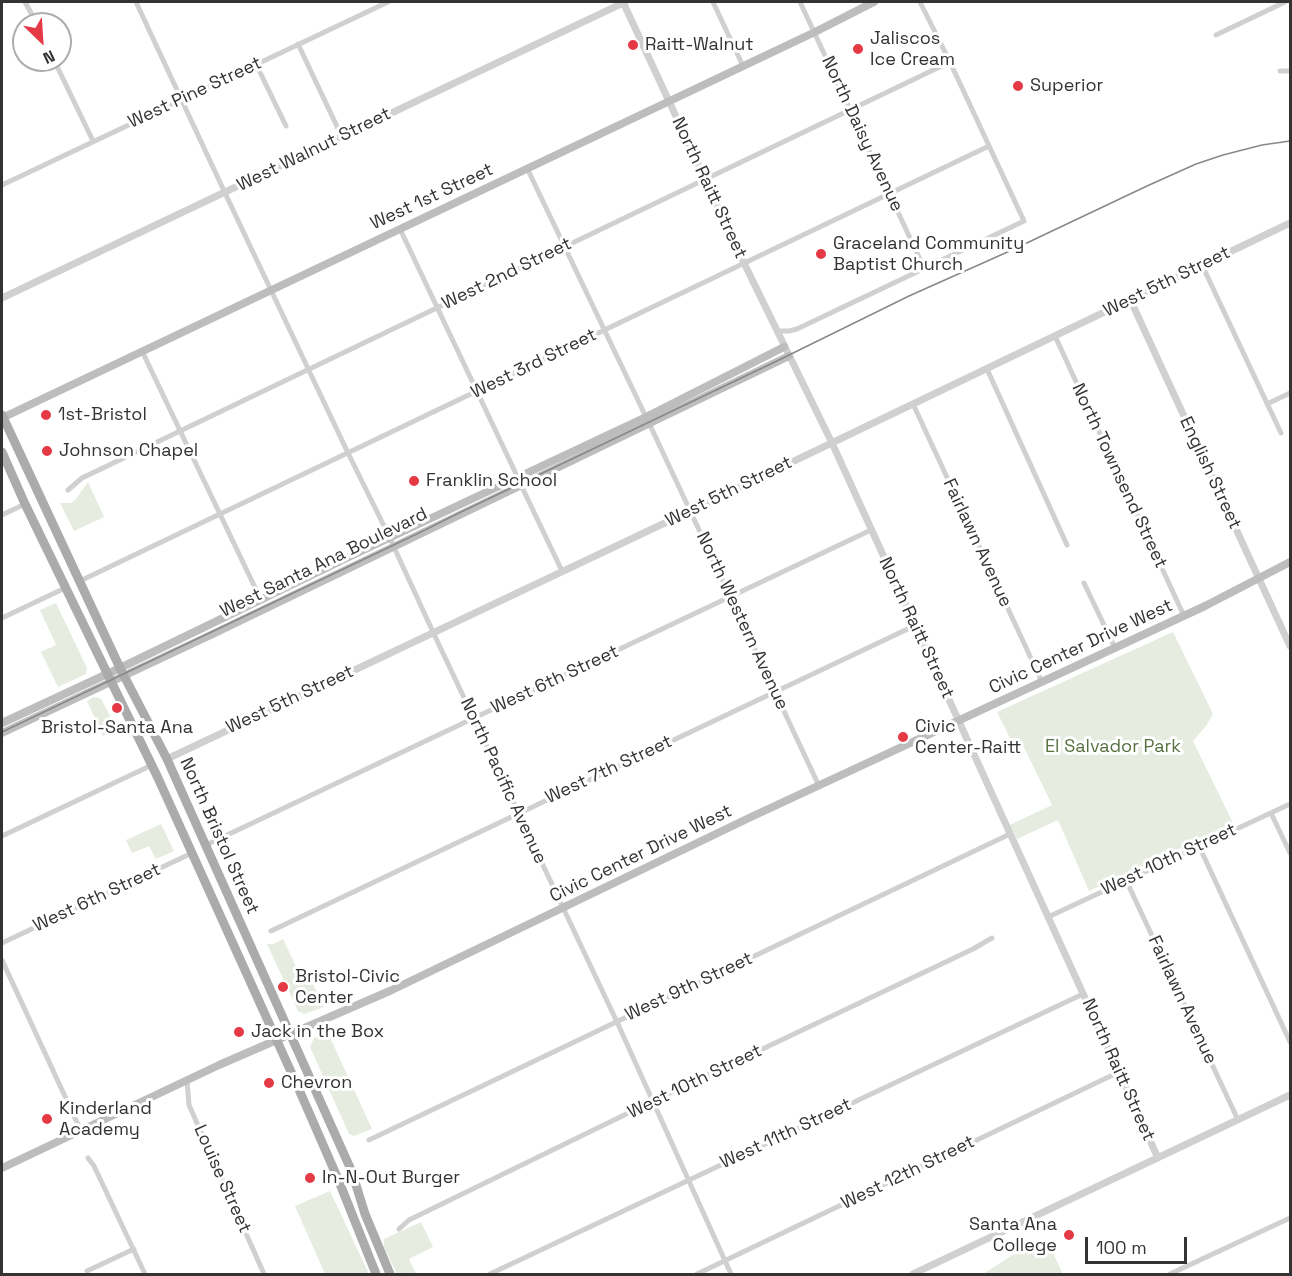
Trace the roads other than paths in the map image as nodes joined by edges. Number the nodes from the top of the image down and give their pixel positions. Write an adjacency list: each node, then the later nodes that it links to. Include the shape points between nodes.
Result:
1 (136, 2): 18 (street, North Pacific Avenue)
2 (388, 2): 11 (street, West Pine Street)
3 (624, 2): 19 (street, North Raitt Street); 22 (street, West Walnut Street)
4 (713, 2): 14 (street)
5 (801, 2): 9 (street, North Daisy Avenue)
6 (874, 2): 9 (main road, West 1st Street)
7 (920, 2): 12 (street)
8 (1286, 2): 10 (street)
9 (815, 32): 14 (main road, West 1st Street); 20 (street, North Daisy Avenue)
10 (1216, 35)
11 (298, 44): 13 (street, West Pine Street); 22 (street)
12 (950, 62): 20 (street, West 2nd Street); 24 (street)
13 (256, 64): 18 (street, West Pine Street); 21 (street)
14 (743, 66): 19 (main road, West 1st Street)
15 (1280, 71): 16 (street)
16 (1290, 71)
17 (60, 72): 23 (street)
18 (181, 100): 23 (street, West Pine Street); 28 (street, North Pacific Avenue)
19 (669, 101): 25 (main road, West 1st Street); 26 (street, North Raitt Street)
20 (851, 110): 26 (street, West 2nd Street); 29 (street, North Daisy Avenue)
21 (286, 126)
22 (342, 137): 28 (street, West Walnut Street)
23 (93, 141): 27 (street, West Pine Street)
24 (989, 146): 29 (street, West 3rd Street); 35 (street, via 1024,221)
25 (527, 168): 31 (main road, West 1st Street); 32 (street, North Western Avenue)
26 (706, 180): 32 (street, West 2nd Street); 33 (street, North Raitt Street)
27 (2, 182)
28 (225, 193): 36 (street, North Pacific Avenue); 37 (street, West Walnut Street)
29 (890, 194): 33 (street, West 3rd Street); 35 (street, North Daisy Avenue)
30 (1290, 223): 34 (street, West 5th Street)
31 (400, 228): 36 (main road, West 1st Street); 39 (street)
32 (564, 247): 39 (street, West 2nd Street); 40 (street, North Western Avenue)
33 (744, 264): 40 (street, West 3rd Street); 41 (street, North Raitt Street)
34 (1202, 265): 38 (street, West 5th Street); 51 (street)
35 (924, 268): 41 (street, via 797,329)
36 (271, 290): 44 (main road, West 1st Street); 46 (street, North Pacific Avenue)
37 (2, 298)
38 (1130, 299): 42 (street, West 5th Street); 71 (street, English Street)
39 (437, 307): 46 (street, West 2nd Street); 48 (street)
40 (604, 331): 48 (street, West 3rd Street); 53 (street, North Western Avenue)
41 (777, 331): 43 (street, North Raitt Street)
42 (1054, 336): 47 (street, West 5th Street); 77 (street, North Townsend Street)
43 (784, 347): 45 (street, North Raitt Street); 53 (main road, West Santa Ana Boulevard)
44 (142, 351): 52 (main road, West 1st Street); 54 (street)
45 (789, 356): 53 (main road, West Santa Ana Boulevard); 56 (street, North Raitt Street)
46 (308, 369): 54 (street, West 2nd Street); 58 (street, North Pacific Avenue)
47 (987, 369): 50 (street, West 5th Street); 67 (street)
48 (477, 391): 58 (street, West 3rd Street); 59 (street)
49 (1290, 393): 51 (street)
50 (912, 404): 56 (street, West 5th Street); 86 (street, Fairlawn Avenue)
51 (1267, 404): 55 (street)
52 (2, 417): 72 (main road, North Bristol Street)
53 (647, 420): 59 (main road, West Santa Ana Boulevard); 62 (street, North Western Avenue)
54 (180, 430): 60 (street, West 2nd Street, via 82,477); 63 (street)
55 (1281, 433)
56 (832, 442): 62 (street, West 5th Street); 65 (street, North Raitt Street)
57 (2, 452): 61 (main road, North Bristol Street)
58 (348, 453): 63 (street, West 3rd Street); 66 (street, North Pacific Avenue)
59 (520, 481): 66 (main road, West Santa Ana Boulevard); 68 (main road, West Santa Ana Boulevard); 70 (street)
60 (68, 490)
61 (25, 504): 64 (street); 74 (main road, North Bristol Street)
62 (690, 512): 70 (street, West 5th Street); 75 (street, North Western Avenue)
63 (220, 514): 72 (street, West 3rd Street); 76 (street)
64 (2, 515)
65 (871, 530): 75 (street, West 6th Street); 79 (street, North Raitt Street)
66 (390, 538): 68 (street, North Pacific Avenue); 76 (main road, West Santa Ana Boulevard)
67 (1067, 544)
68 (394, 546): 80 (street, North Pacific Avenue); 84 (main road, West Santa Ana Boulevard)
69 (1290, 562): 71 (main road, Civic Center Drive West)
70 (562, 571): 80 (street, West 5th Street)
71 (1259, 578): 77 (main road, Civic Center Drive West); 81 (street, English Street)
72 (80, 581): 84 (main road, North Bristol Street)
73 (1084, 583): 83 (street)
74 (65, 588): 78 (street); 85 (main road, North Bristol Street)
75 (730, 597): 87 (street, North Western Avenue); 88 (street, West 6th Street)
76 (261, 600): 84 (main road, West Santa Ana Boulevard)
77 (1184, 616): 83 (main road, Civic Center Drive West)
78 (2, 618)
79 (914, 626): 87 (street, West 7th Street); 89 (street, North Raitt Street)
80 (433, 632): 88 (street, North Pacific Avenue); 92 (street, West 5th Street)
81 (1287, 632): 82 (street, English Street)
82 (1290, 646)
83 (1115, 648): 86 (main road, Civic Center Drive West)
84 (122, 671): 85 (main road, West Santa Ana Boulevard); 92 (main road, North Bristol Street)
85 (109, 677): 90 (main road, West Santa Ana Boulevard); 91 (main road, West Santa Ana Boulevard); 93 (main road, North Bristol Street)
86 (1042, 682): 89 (main road, Civic Center Drive West)
87 (775, 692): 94 (street, North Western Avenue); 96 (street, West 7th Street)
88 (474, 718): 96 (street, North Pacific Avenue); 100 (street, West 6th Street)
89 (959, 720): 94 (main road, Civic Center Drive West); 98 (street, North Raitt Street)
90 (2, 723)
91 (2, 733)
92 (167, 759): 100 (main road, North Bristol Street)
93 (152, 765): 99 (street); 102 (main road, North Bristol Street)
94 (819, 786): 105 (main road, Civic Center Drive West)
95 (1290, 804): 97 (street, West 10th Street)
96 (519, 813): 105 (street, North Pacific Avenue); 107 (street, West 7th Street)
97 (1272, 813): 101 (street, West 10th Street); 103 (street)
98 (1010, 834): 106 (street, North Raitt Street); 112 (street, West 9th Street)
99 (2, 836)
100 (206, 846): 113 (main road, North Bristol Street)
101 (1199, 846): 104 (street, West 10th Street); 115 (street)
102 (192, 853): 109 (street, West 6th Street); 114 (main road, North Bristol Street)
103 (1290, 853)
104 (1126, 880): 106 (street, West 10th Street); 120 (street, Fairlawn Avenue)
105 (563, 908): 112 (street, North Pacific Avenue); 113 (main road, Civic Center Drive West, via 353,1008)
106 (1048, 916): 111 (street, North Raitt Street)
107 (271, 931)
108 (992, 938): 119 (street, West 10th Street)
109 (2, 943)
110 (2, 960): 121 (street)
111 (1083, 994): 116 (street, North Raitt Street); 126 (street, West 11th Street)
112 (616, 1022): 119 (street, North Pacific Avenue); 122 (street, West 9th Street)
113 (290, 1033): 114 (main road, Civic Center Drive West); 136 (main road, North Bristol Street, via 352,1172)
114 (276, 1039): 117 (main road, Civic Center Drive West); 135 (main road, North Bristol Street)
115 (1290, 1042)
116 (1119, 1072): 124 (street, North Raitt Street); 130 (street, West 12th Street)
117 (187, 1081): 121 (main road, Civic Center Drive West); 134 (street, Louise Street, via 189,1105)
118 (1290, 1095): 120 (street)
119 (653, 1101): 126 (street, North Pacific Avenue); 128 (street, West 10th Street, via 409,1220)
120 (1238, 1120): 124 (street)
121 (81, 1131): 125 (main road, Civic Center Drive West)
122 (369, 1140)
123 (88, 1158): 129 (street)
124 (1158, 1158): 140 (street)
125 (2, 1168)
126 (689, 1180): 130 (street, North Pacific Avenue); 137 (street, West 11th Street)
127 (1290, 1218): 132 (street)
128 (399, 1229)
129 (134, 1249): 131 (street); 133 (street)
130 (725, 1261): 138 (street, West 12th Street); 139 (street, North Pacific Avenue)
131 (87, 1271)
132 (1183, 1272): 141 (street)
133 (145, 1275)
134 (264, 1275)
135 (376, 1275)
136 (390, 1275)
137 (490, 1275)
138 (697, 1275)
139 (731, 1275)
140 (913, 1275)
141 (1170, 1275)

